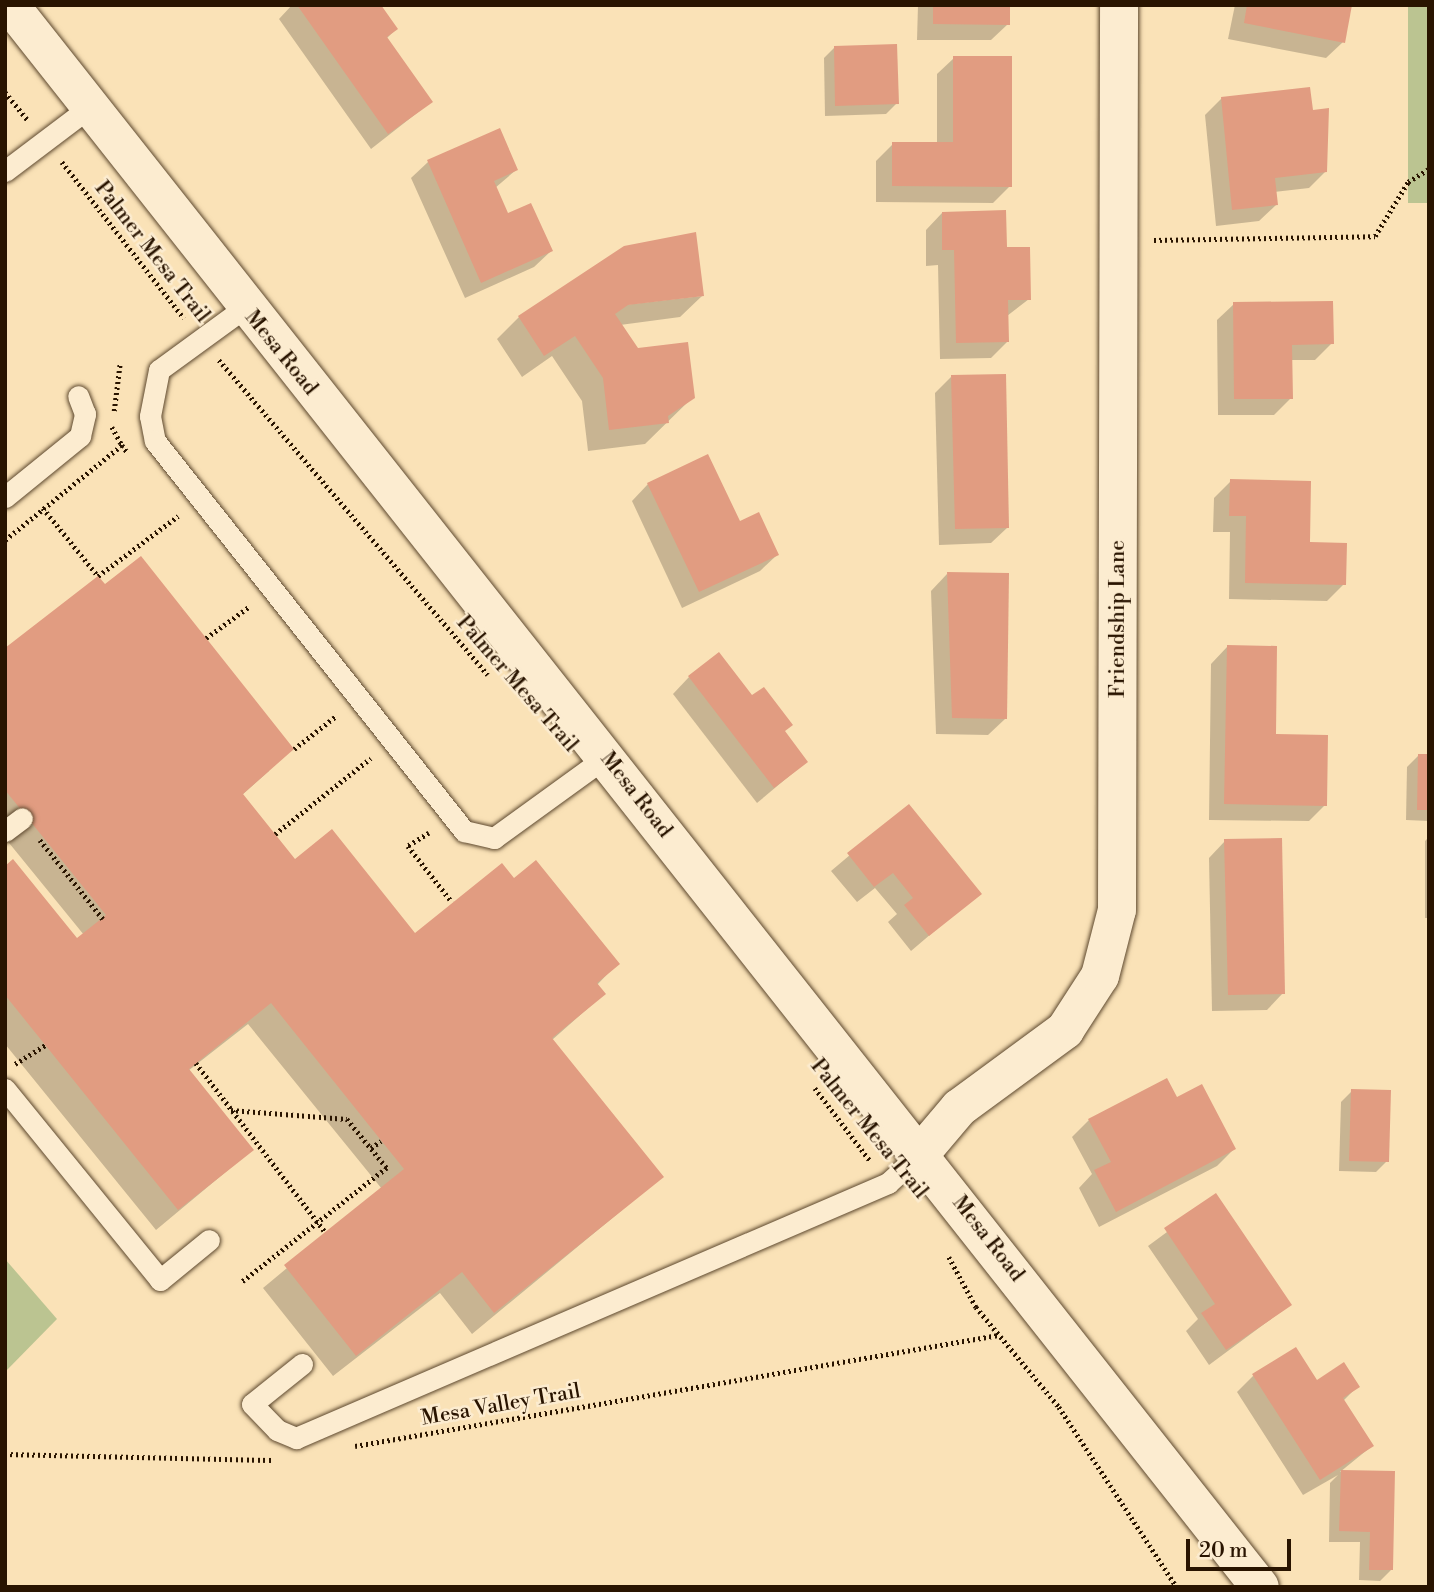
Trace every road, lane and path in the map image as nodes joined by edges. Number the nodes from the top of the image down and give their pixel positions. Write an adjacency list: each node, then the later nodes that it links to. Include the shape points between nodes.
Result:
1 (10, 5): 4 (main road, Mesa Road)
2 (1119, 5): 8 (main road, Friendship Lane)
3 (5, 92): 5 (path, Palmer Mesa Trail)
4 (91, 106): 5 (lane); 9 (main road, Mesa Road)
5 (46, 142): 7 (lane); 10 (path, Palmer Mesa Trail)
6 (1429, 169): 8 (path, via 1408,183 1375,236 1178,237)
7 (5, 171)
8 (1119, 245): 49 (main road, Friendship Lane, via 1117,910 1111,943 1095,985 1065,1030 959,1108)
9 (244, 308): 10 (lane); 33 (main road, Mesa Road)
10 (200, 338): 26 (path, Palmer Mesa Trail); 30 (lane, via 159,370 150,416 155,441)
11 (120, 363): 13 (path, via 112,429)
12 (78, 396): 15 (lane, via 85,414 80,436)
13 (122, 445): 14 (path); 18 (path)
14 (138, 465)
15 (23, 482): 16 (lane); 18 (path)
16 (5, 496)
17 (170, 506): 19 (path)
18 (44, 508): 19 (path, via 98,576); 21 (path)
19 (178, 516): 20 (path)
20 (186, 526)
21 (5, 540)
22 (242, 596): 23 (path)
23 (250, 606): 24 (path); 25 (path)
24 (258, 617)
25 (206, 638)
26 (496, 684)
27 (328, 705): 28 (path)
28 (336, 716): 29 (path); 32 (path)
29 (345, 726)
30 (393, 740): 33 (lane, via 464,831 479,839 494,838); 34 (path)
31 (362, 748): 34 (path)
32 (293, 749)
33 (606, 757): 49 (main road, Mesa Road)
34 (370, 758): 35 (path); 38 (path)
35 (379, 769)
36 (422, 823): 39 (path, via 430,834 408,846)
37 (14, 825): 40 (path)
38 (275, 834)
39 (452, 902)
40 (103, 919)
41 (45, 1045): 43 (path)
42 (197, 1063): 46 (path)
43 (5, 1071)
44 (804, 1075): 50 (path, Palmer Mesa Trail)
45 (5, 1089): 53 (lane, via 160,1280)
46 (231, 1110): 48 (path, via 347,1119); 51 (path)
47 (381, 1141): 48 (path)
48 (371, 1148): 51 (path, via 387,1168)
49 (921, 1153): 50 (lane); 62 (main road, Mesa Road)
50 (888, 1183): 57 (lane, via 296,1438 277,1430 252,1404)
51 (318, 1222): 52 (path); 55 (path)
52 (325, 1232)
53 (209, 1240)
54 (945, 1250): 56 (path)
55 (241, 1283)
56 (998, 1335): 58 (path, Mesa Valley Trail); 61 (path, via 1059,1407)
57 (302, 1364)
58 (340, 1449)
59 (5, 1454): 60 (path, via 257,1463)
60 (285, 1458)
61 (1177, 1587)
62 (1260, 1587)

